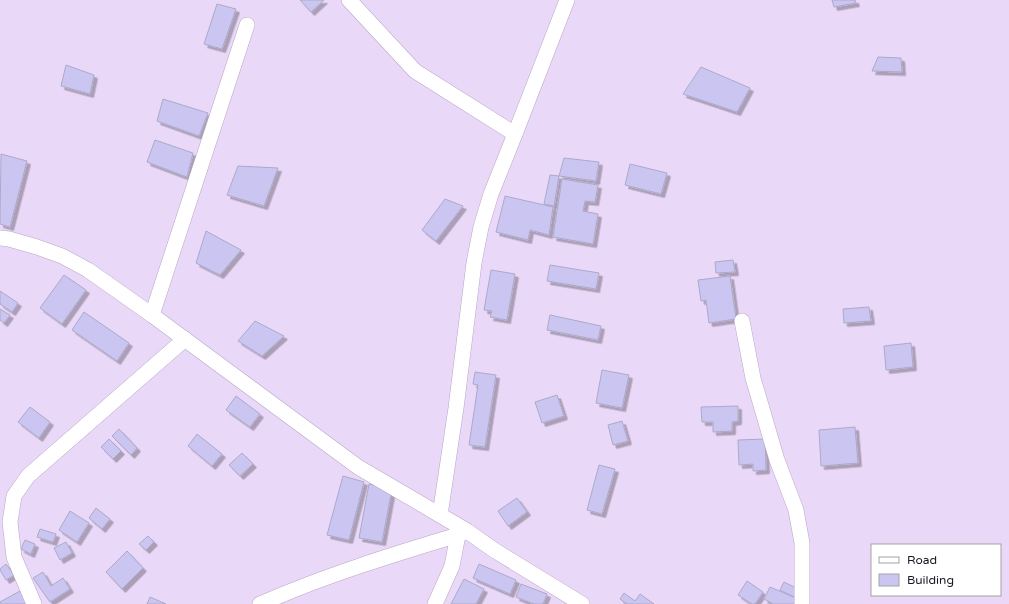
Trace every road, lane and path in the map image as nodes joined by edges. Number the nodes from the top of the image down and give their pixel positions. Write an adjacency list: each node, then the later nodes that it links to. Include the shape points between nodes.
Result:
1 (349, 0): 4 (street, via 415,71)
2 (567, 0): 4 (street)
3 (247, 25): 6 (street)
4 (516, 134): 9 (street, via 490,194 481,227)
5 (0, 238): 6 (street, via 62,256 88,270)
6 (152, 315): 8 (street)
7 (742, 321): 15 (street, via 753,378 777,460 796,510 802,543)
8 (185, 340): 9 (street, via 358,467); 11 (street, via 28,476 14,496 10,522 14,557)
9 (440, 515): 10 (street)
10 (462, 533): 12 (street, via 323,578); 13 (street, via 452,566); 14 (street)
11 (34, 604)
12 (260, 604)
13 (435, 604)
14 (582, 604)
15 (802, 604)

